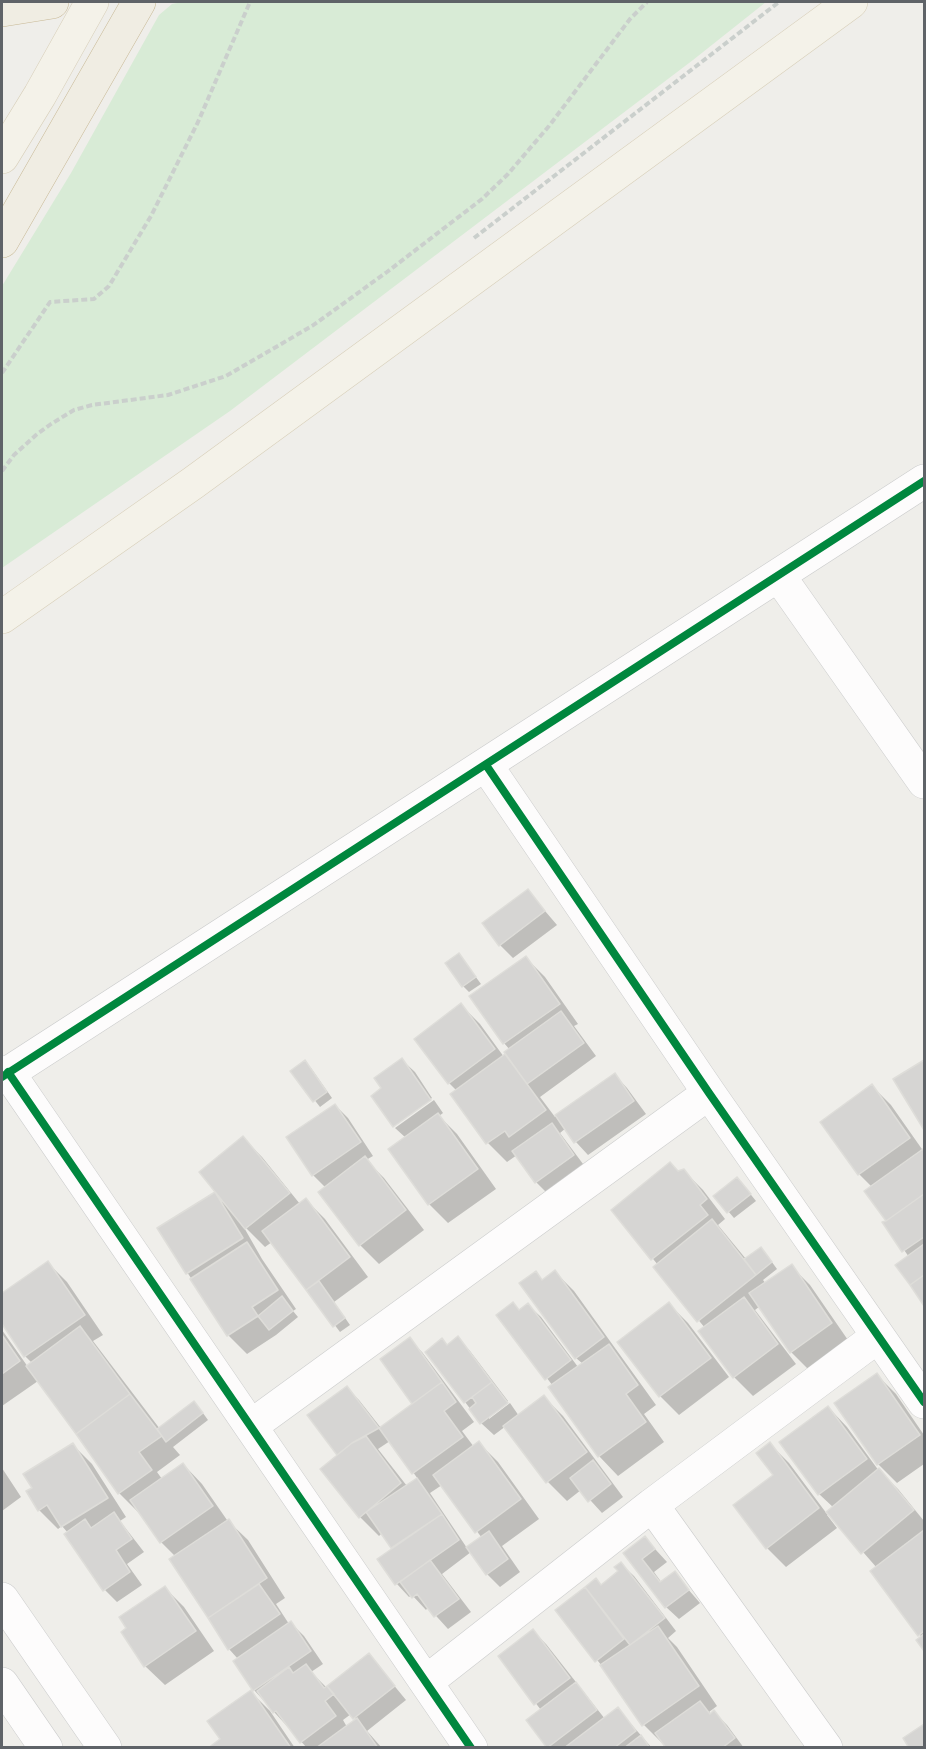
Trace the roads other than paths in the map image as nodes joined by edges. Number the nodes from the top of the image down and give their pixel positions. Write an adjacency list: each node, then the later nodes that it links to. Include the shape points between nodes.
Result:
1 (51, 2): 5 (highway)
2 (92, 2): 6 (main road)
3 (139, 2): 7 (highway)
4 (851, 2): 10 (main road, via 193,483)
5 (2, 10)
6 (2, 157)
7 (2, 240)
8 (924, 481): 9 (street)
9 (778, 576): 11 (street); 12 (street)
10 (2, 617)
11 (486, 765): 13 (street); 14 (street)
12 (924, 782)
13 (5, 1074): 17 (street)
14 (709, 1093): 15 (street); 17 (street)
15 (877, 1337): 16 (street); 18 (street)
16 (924, 1402)
17 (251, 1426): 20 (street)
18 (652, 1505): 20 (street); 25 (street)
19 (2, 1599): 23 (street)
20 (426, 1682): 24 (street)
21 (2, 1684): 22 (street)
22 (46, 1748)
23 (105, 1748)
24 (471, 1748)
25 (825, 1748)

